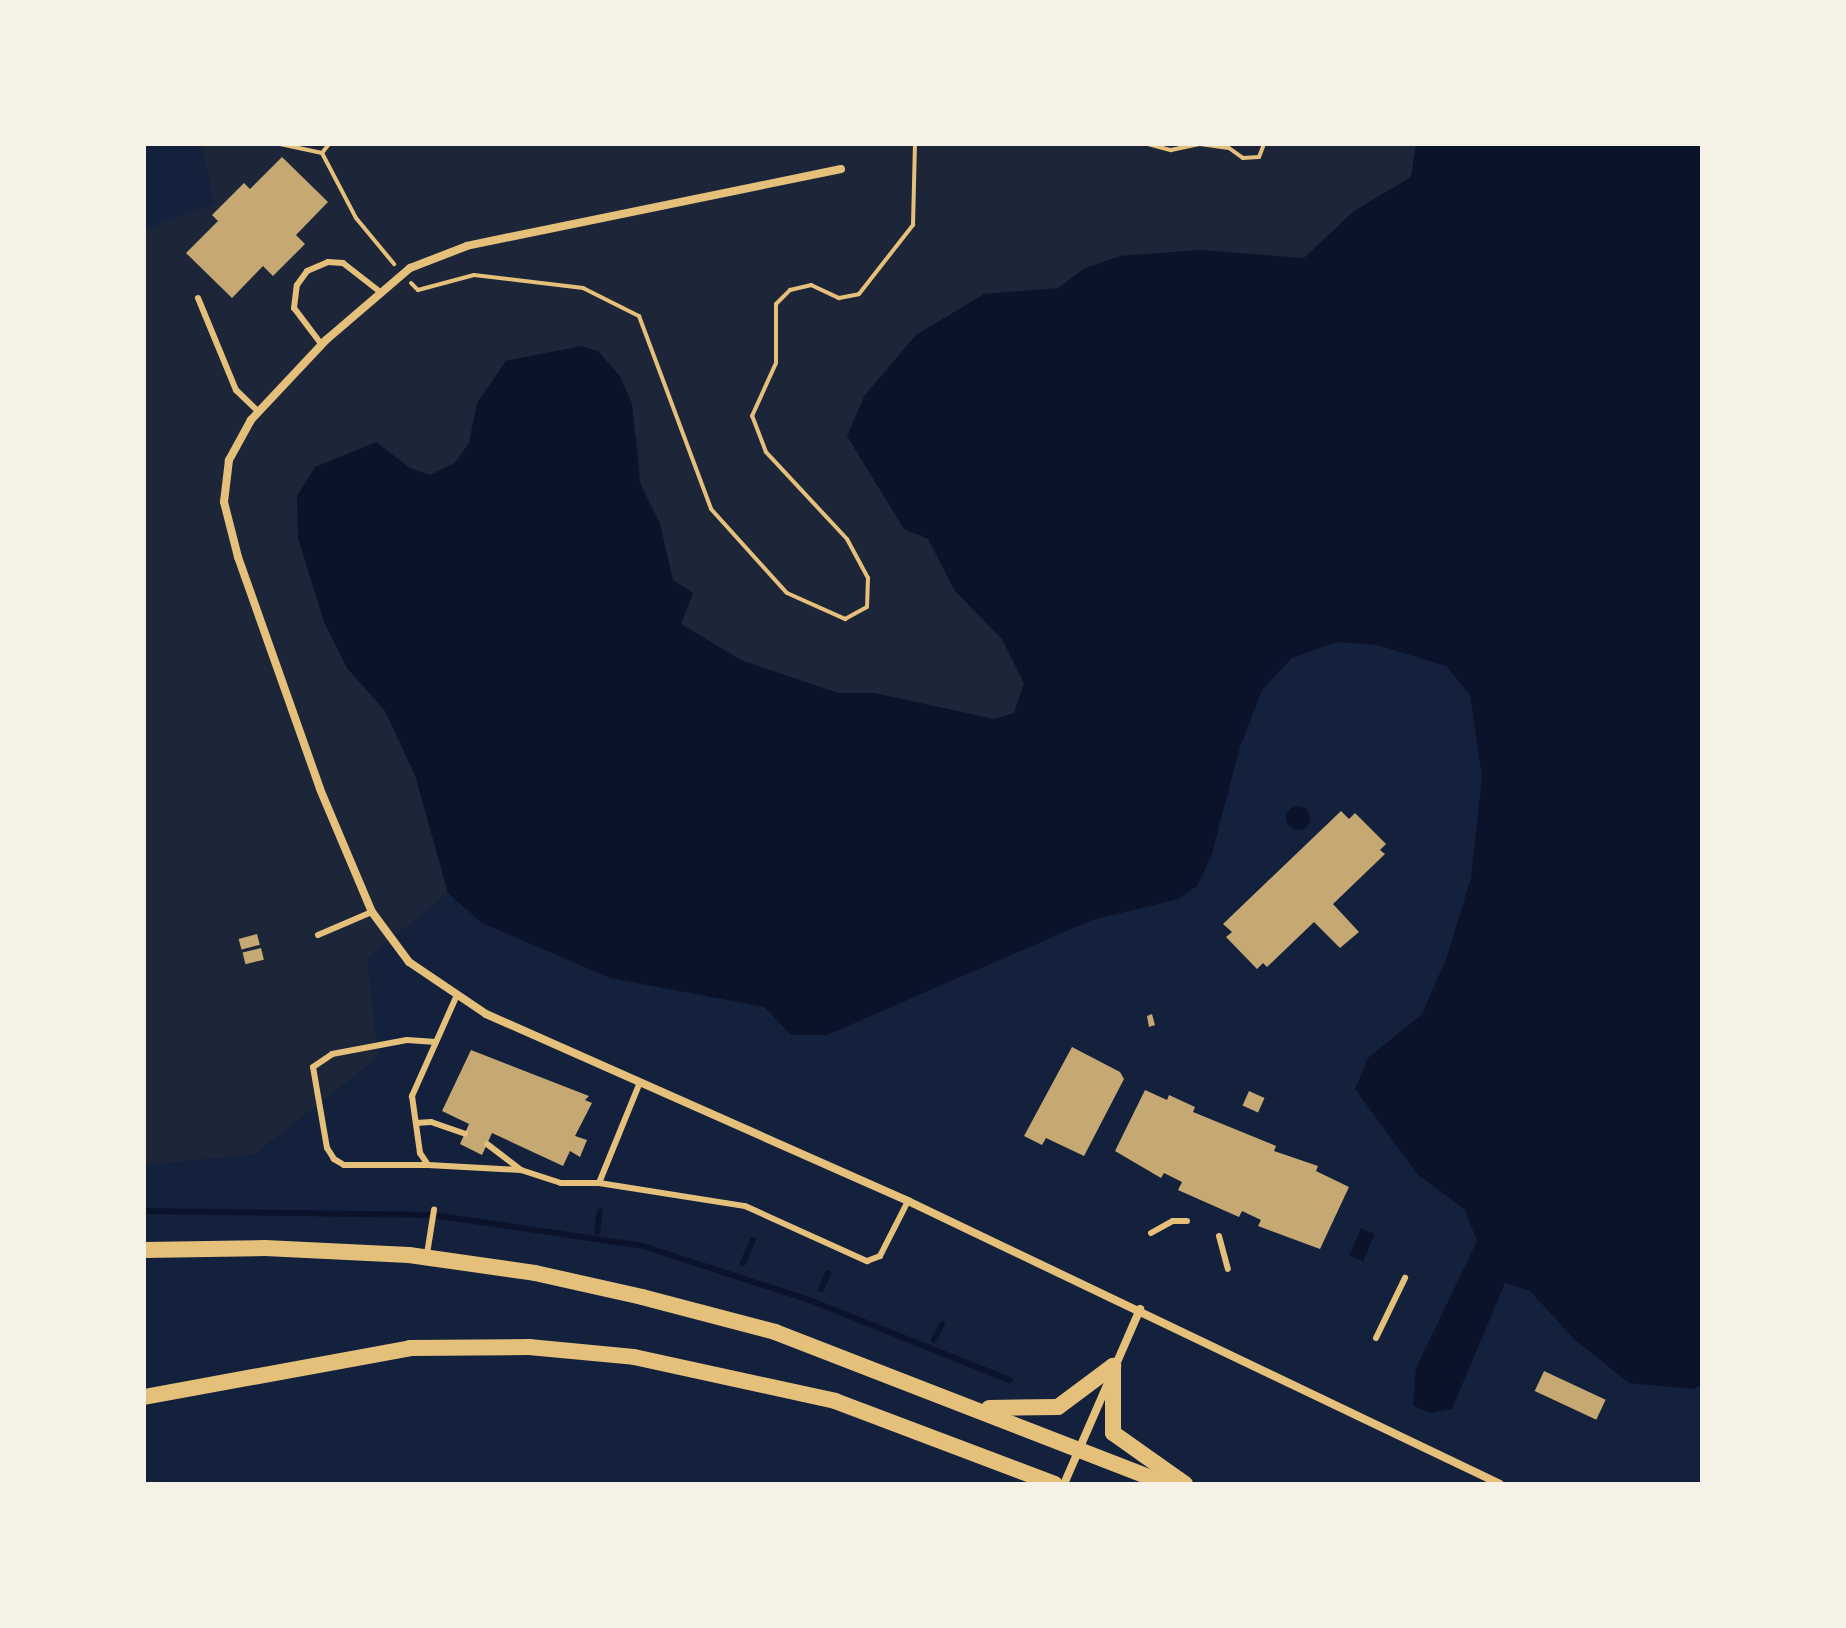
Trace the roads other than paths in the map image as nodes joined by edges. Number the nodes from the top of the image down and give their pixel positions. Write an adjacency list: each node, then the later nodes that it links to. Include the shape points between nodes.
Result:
1 (841, 169): 2 (street, via 467,246 402,274)
2 (379, 291): 4 (street); 4 (lane, via 343,263 328,262 307,271 297,285 294,308)
3 (198, 298): 5 (lane, via 236,390)
4 (322, 345): 5 (street)
5 (259, 412): 6 (street, via 229,460 224,502 238,557 315,775)
6 (372, 912): 7 (lane); 8 (street, via 409,962)
7 (318, 935)
8 (457, 995): 9 (lane); 10 (street, via 486,1014)
9 (436, 1042): 11 (lane, via 412,1096); 14 (lane, via 407,1040 332,1054 313,1067 327,1148 334,1159 344,1165)
10 (640, 1082): 16 (lane); 17 (street)
11 (416, 1123): 12 (lane, via 431,1122); 14 (lane, via 420,1153)
12 (465, 1134)
13 (487, 1144): 15 (lane)
14 (428, 1165): 15 (lane)
15 (521, 1170): 16 (lane, via 561,1183)
16 (599, 1183): 17 (lane, via 745,1206 867,1261 880,1256)
17 (908, 1201): 26 (street)
18 (434, 1210): 23 (lane)
19 (1187, 1221): 20 (lane, via 1173,1221)
20 (1151, 1233)
21 (1219, 1236): 24 (lane)
22 (144, 1250): 23 (main road, via 265,1248)
23 (427, 1258): 30 (main road, via 535,1273 696,1309 775,1332)
24 (1228, 1269)
25 (1405, 1278): 27 (lane)
26 (1140, 1309): 28 (street); 38 (street)
27 (1376, 1338)
28 (1113, 1366): 30 (main road, via 1058,1407); 31 (street); 37 (main road, via 1113,1433)
29 (144, 1397): 32 (main road, via 410,1348 529,1347 634,1357 758,1380 835,1401)
30 (977, 1408): 31 (main road)
31 (1077, 1448): 35 (street); 36 (main road)
32 (1000, 1463): 33 (main road); 34 (main road)
33 (1018, 1484)
34 (1055, 1484)
35 (1064, 1484)
36 (1166, 1484)
37 (1185, 1484)
38 (1500, 1484)

